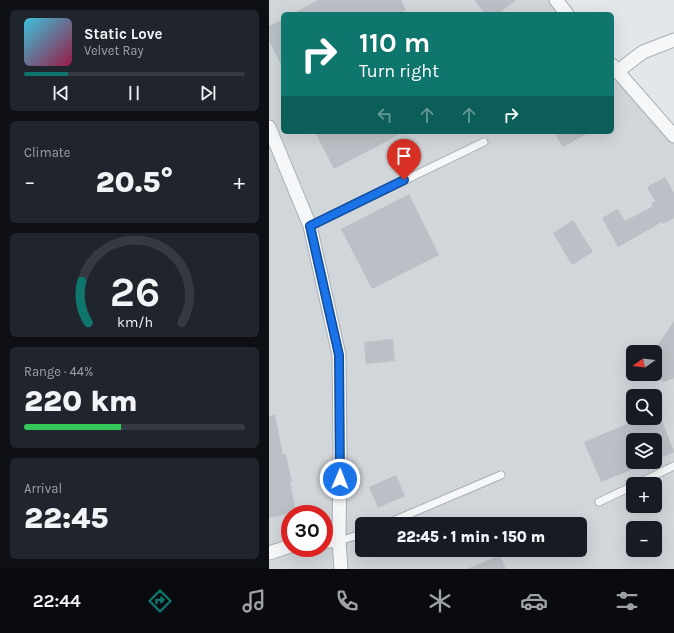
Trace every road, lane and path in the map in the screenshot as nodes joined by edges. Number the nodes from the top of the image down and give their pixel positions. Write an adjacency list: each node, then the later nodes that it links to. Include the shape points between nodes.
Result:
1 (556, 0): 2 (street)
2 (565, 12)
3 (674, 40): 4 (street, via 643,52)
4 (615, 68): 6 (street)
5 (269, 127): 8 (street)
6 (674, 136)
7 (484, 142): 8 (lane)
8 (310, 226): 17 (street, via 339,355)
9 (674, 466): 11 (lane)
10 (501, 475): 14 (lane)
11 (651, 477)
12 (626, 489): 13 (lane)
13 (599, 502)
14 (402, 517)
15 (355, 536): 17 (lane)
16 (333, 541): 17 (street)
17 (339, 541): 20 (street)
18 (281, 549): 19 (street)
19 (269, 553)
20 (341, 569)

